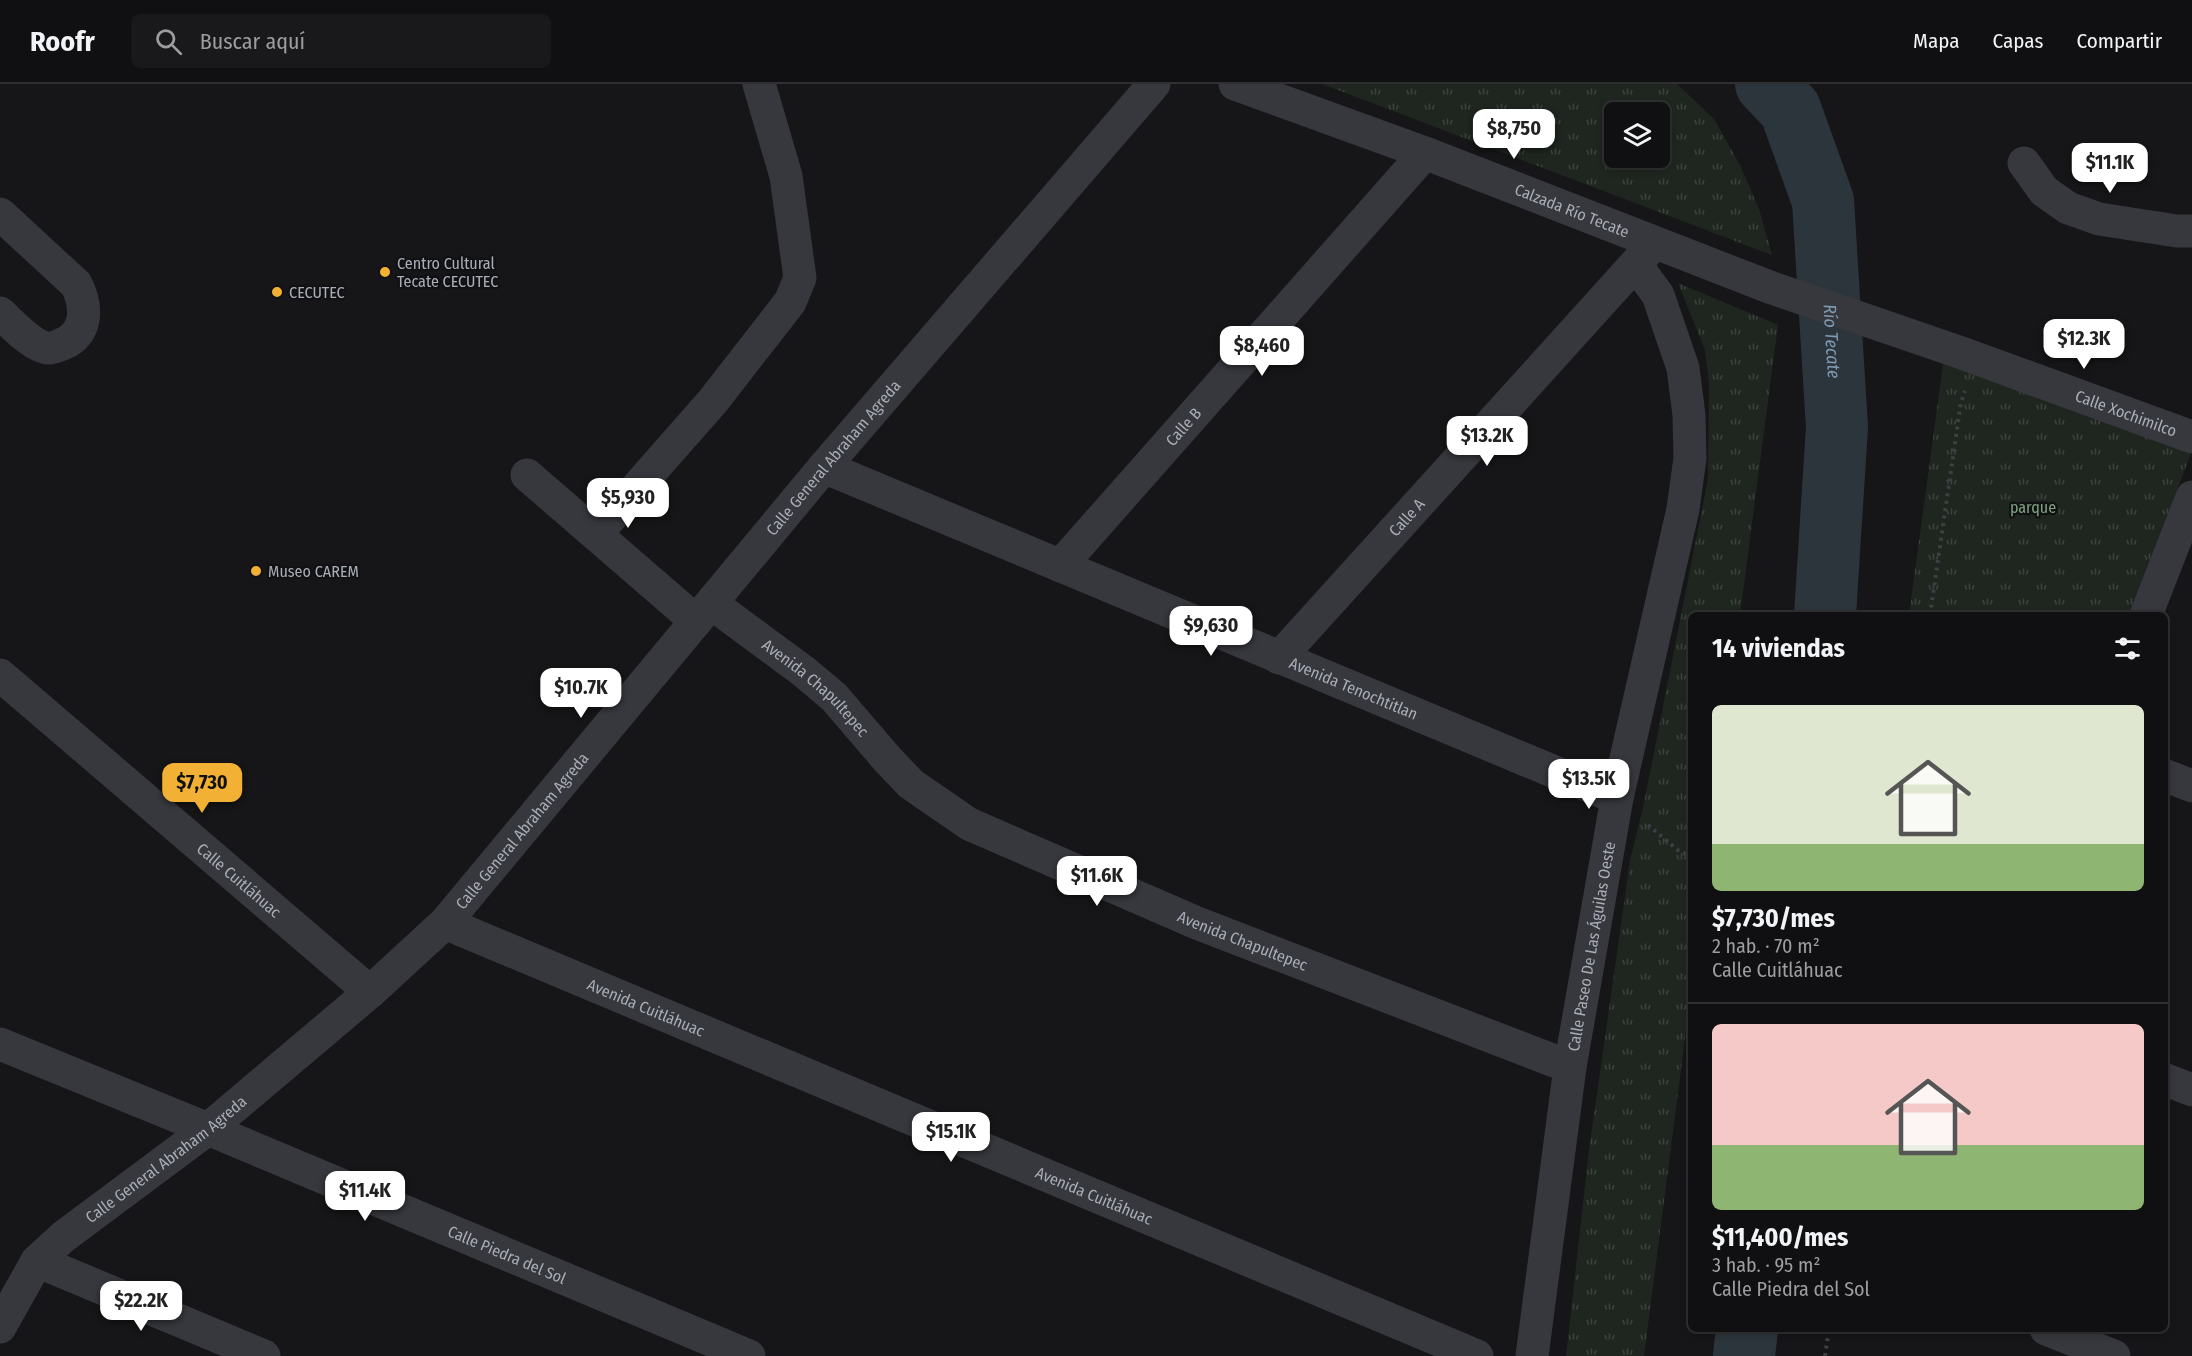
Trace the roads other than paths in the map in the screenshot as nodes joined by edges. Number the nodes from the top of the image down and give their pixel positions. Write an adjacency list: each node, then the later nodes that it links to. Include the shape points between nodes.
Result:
1 (759, 84): 15 (street, via 786,176 800,278 790,302 713,401)
2 (1154, 84): 12 (street, Calle General Abraham Agreda)
3 (1235, 84): 4 (street, Calzada Río Tecate)
4 (1425, 153): 8 (street, Calzada Río Tecate); 16 (street, Calle B)
5 (2024, 163): 7 (street, via 2044,191 2068,208 2099,219)
6 (0, 214): 10 (street, via 76,284 85,312 71,339 49,348 33,342)
7 (2192, 231)
8 (1646, 253): 9 (street, Calzada Río Tecate); 19 (street, Calle A); 23 (street, Calle Paseo De Las Águilas Oeste, via 1683,368 1690,458 1683,509)
9 (1772, 288): 11 (street, Calle Xochimilco)
10 (0, 313)
11 (2192, 436)
12 (824, 467): 16 (street, Avenida Tenochtitlan); 17 (street, Calle General Abraham Agreda)
13 (527, 475): 15 (street, Avenida Chapultepec)
14 (2192, 497): 18 (street)
15 (596, 534): 17 (street, Avenida Chapultepec)
16 (1060, 567): 19 (street, Avenida Tenochtitlan)
17 (704, 612): 24 (street, Calle General Abraham Agreda); 27 (street, Avenida Chapultepec, via 803,671 834,697 911,784 969,824 1197,923)
18 (2147, 612)
19 (1279, 658): 23 (street, Avenida Tenochtitlan)
20 (0, 675): 25 (street, Calle Cuitláhuac)
21 (2168, 777): 22 (street)
22 (2192, 786)
23 (1617, 798): 27 (street, Calle Paseo De Las Águilas Oeste)
24 (445, 923): 25 (street, Calle General Abraham Agreda); 36 (street, Avenida Cuitláhuac)
25 (370, 992): 30 (street, Calle General Abraham Agreda)
26 (0, 1044): 30 (street, Calle Piedra del Sol)
27 (1569, 1067): 37 (street, Calle Paseo De Las Águilas Oeste)
28 (2168, 1081): 29 (street)
29 (2192, 1090)
30 (208, 1128): 31 (street, Calle General Abraham Agreda); 35 (street, Calle Piedra del Sol)
31 (37, 1261): 32 (street, Calle General Abraham Agreda); 34 (street)
32 (0, 1327)
33 (2054, 1332): 38 (street)
34 (264, 1356)
35 (749, 1356)
36 (1476, 1356)
37 (1532, 1356)
38 (2114, 1356)

